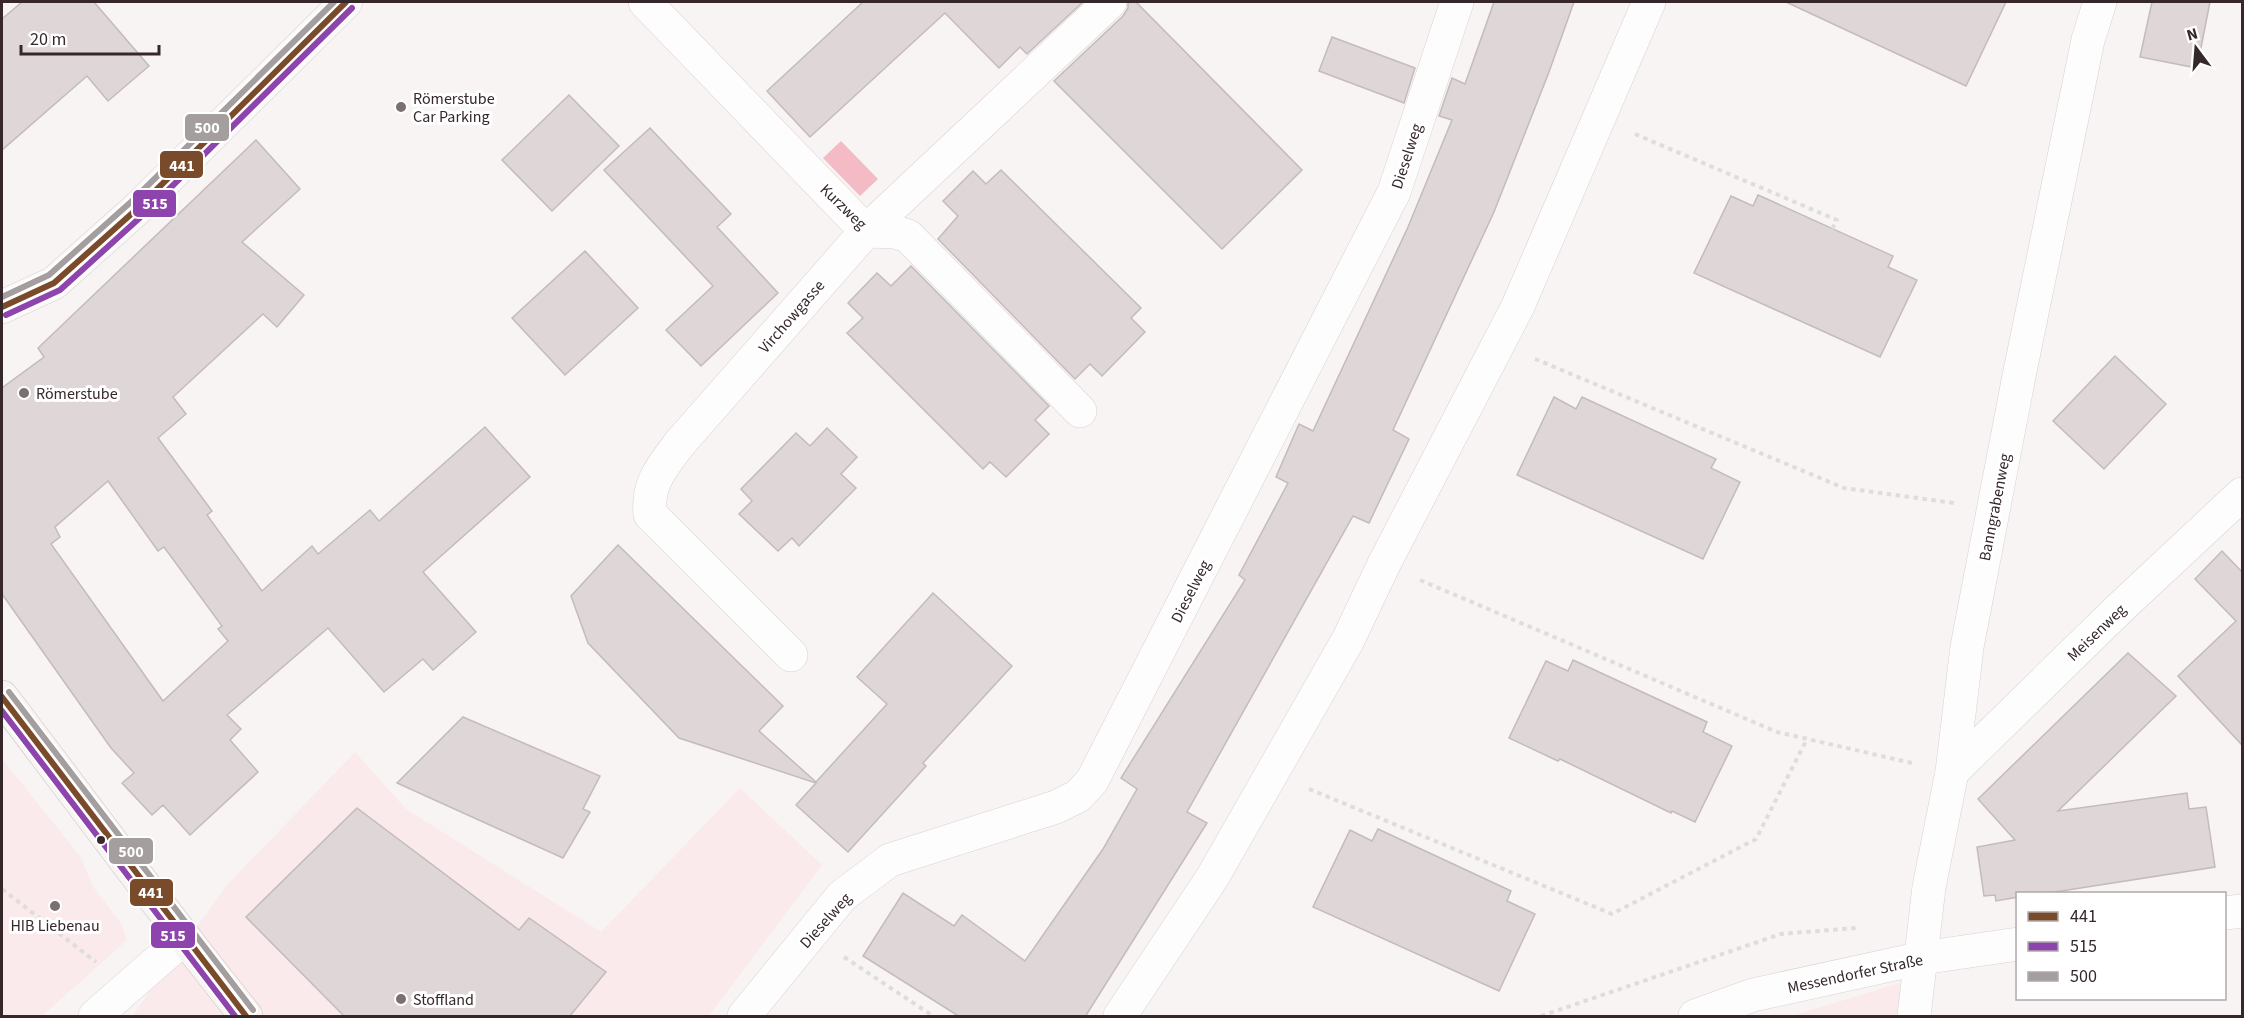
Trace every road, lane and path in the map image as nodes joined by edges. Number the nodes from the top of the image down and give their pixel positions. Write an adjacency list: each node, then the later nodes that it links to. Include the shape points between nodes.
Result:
1 (346, 2): 10 (main road, via 138,208 71,268 54,282)
2 (645, 2): 9 (street, Kurzweg)
3 (1110, 2): 9 (street, Virchowgasse)
4 (1457, 2): 24 (street, Dieselweg, via 1394,192 1092,781 1078,796 1056,807 890,860 842,896)
5 (1649, 2): 7 (street)
6 (2100, 2): 14 (street, Banngrabenweg, via 2088,40)
7 (1599, 118): 8 (path, via 1837,220); 11 (street)
8 (1832, 229)
9 (866, 231): 12 (street, Kurzweg, via 908,236); 16 (street, Virchowgasse, via 680,443 655,478 649,499 650,514)
10 (2, 307)
11 (1498, 344): 14 (path, via 1844,488); 15 (street)
12 (1080, 411)
13 (2242, 494): 19 (street, Meisenweg)
14 (1993, 509): 19 (street, Banngrabenweg, via 1968,647)
15 (1384, 564): 18 (path, via 1777,732); 20 (street, via 1348,640)
16 (791, 655)
17 (2, 697): 25 (main road)
18 (1807, 739): 19 (path); 20 (path, via 1756,839 1612,914)
19 (1952, 772): 27 (street, Banngrabenweg, via 1929,886)
20 (1272, 774): 33 (street, via 1212,878)
21 (2, 889): 28 (path)
22 (2242, 911): 23 (street)
23 (2226, 913)
24 (811, 935): 31 (street, Dieselweg); 32 (path)
25 (183, 939): 29 (street); 30 (main road)
26 (2016, 944): 27 (street, Messendorfer Straße)
27 (1922, 958): 34 (street, Messendorfer Straße, via 1753,995); 35 (street, Banngrabenweg)
28 (98, 964)
29 (94, 1017)
30 (246, 1017)
31 (744, 1017)
32 (933, 1017)
33 (1120, 1017)
34 (1695, 1017)
35 (1914, 1017)

